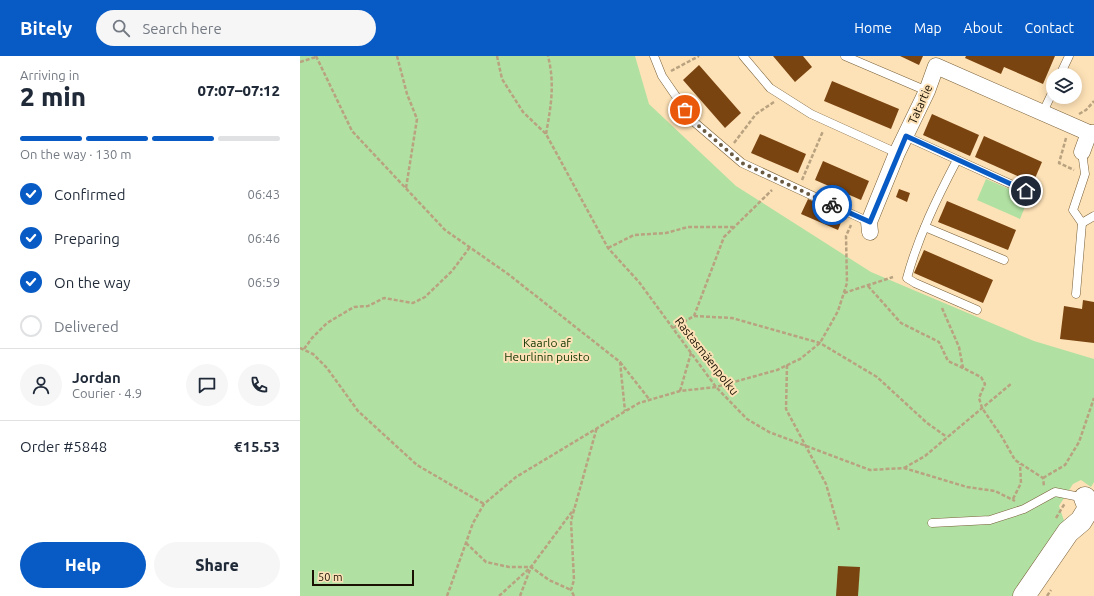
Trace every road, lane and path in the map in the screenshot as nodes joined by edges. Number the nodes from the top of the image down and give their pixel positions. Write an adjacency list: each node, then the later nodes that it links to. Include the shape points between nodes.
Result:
1 (396, 56): 25 (path, via 417,119)
2 (497, 56): 19 (path, Rastasmäenpolku, via 502,79 523,112)
3 (548, 56): 19 (path, via 552,74 552,101)
4 (654, 56): 13 (lane)
5 (699, 56): 13 (path)
6 (744, 56): 15 (lane, via 770,88)
7 (845, 56): 14 (lane)
8 (1069, 56): 12 (lane)
9 (316, 57): 11 (path); 25 (path, via 352,131)
10 (938, 61): 14 (street, Tatartie); 17 (street, Tatartie)
11 (300, 62)
12 (1063, 68)
13 (662, 76): 22 (lane, via 693,121)
14 (927, 91): 20 (street, Tatartie)
15 (784, 97): 18 (lane); 22 (path, via 756,114)
16 (1047, 104): 17 (lane)
17 (1043, 112): 21 (street, Tatartie)
18 (827, 121): 23 (lane); 26 (path)
19 (546, 134): 35 (path, Rastasmäenpolku)
20 (906, 136): 23 (street, Tatartie); 24 (lane)
21 (1089, 142): 31 (lane, via 1085,174 1073,210)
22 (727, 151): 26 (lane, via 742,163)
23 (897, 153): 30 (street, Tatartie)
24 (957, 160): 28 (lane); 33 (lane)
25 (406, 188): 34 (path, via 445,230)
26 (798, 189): 30 (lane)
27 (772, 190): 32 (path)
28 (1026, 191)
29 (1094, 216): 31 (lane)
30 (865, 223): 39 (path, via 846,236 847,283)
31 (1082, 223): 40 (lane)
32 (734, 227): 35 (path, via 688,227 666,233 634,235); 43 (path, via 724,236)
33 (924, 227): 36 (lane); 42 (lane, via 907,278)
34 (470, 247): 47 (path, via 452,271 425,297 413,303 384,298 368,306 354,307 327,323); 49 (path)
35 (608, 248): 44 (path, Rastasmäenpolku, via 639,282)
36 (1004, 260)
37 (893, 277): 38 (path)
38 (868, 286): 39 (path); 51 (path, via 901,323 939,342 948,361)
39 (843, 294): 45 (path, via 838,312)
40 (1076, 294)
41 (942, 308): 51 (path, via 959,346)
42 (977, 310)
43 (694, 316): 44 (path); 45 (path, via 732,318)
44 (673, 328): 48 (path, Rastasmäenpolku)
45 (820, 343): 50 (path, via 800,359); 60 (path, via 877,377 927,424)
46 (300, 348): 47 (path)
47 (304, 349): 68 (path, via 327,368 358,411 417,465)
48 (691, 353): 53 (path, Rastasmäenpolku); 54 (path)
49 (620, 362): 56 (path); 58 (path)
50 (787, 365): 53 (path); 61 (path, via 786,408)
51 (963, 368): 57 (path, via 981,377 985,384 978,398)
52 (1012, 383): 57 (path)
53 (716, 387): 54 (path); 61 (path, Rastasmäenpolku, via 747,419 769,432)
54 (680, 391): 56 (path)
55 (1094, 398): 64 (path, via 1079,442 1065,465)
56 (649, 399): 58 (path)
57 (982, 408): 60 (path); 62 (path)
58 (625, 411): 59 (path)
59 (597, 427): 68 (path, via 516,477); 69 (path)
60 (947, 437): 63 (path, via 925,456)
61 (804, 444): 63 (path, Rastasmäenpolku, via 870,470); 73 (path, via 826,484)
62 (1020, 464): 64 (path); 67 (path, via 1021,483)
63 (904, 468): 67 (path, Rastasmäenpolku, via 967,487 995,492)
64 (1043, 478): 65 (path)
65 (1045, 496): 66 (lane, via 1055,492); 70 (lane)
66 (1085, 496): 72 (path); 72 (main road, via 1089,508 1081,521)
67 (1013, 500): 70 (path, Rastasmäenpolku)
68 (484, 504): 74 (path)
69 (575, 507): 75 (path); 76 (path, via 571,521 574,580)
70 (1024, 510): 71 (lane, via 990,520)
71 (932, 523)
72 (1062, 525): 81 (main road)
73 (839, 530)
74 (466, 542): 75 (path, via 486,562 508,567); 77 (path)
75 (531, 567): 76 (path, via 549,580); 78 (path); 79 (path)
76 (571, 590): 80 (path)
77 (447, 596)
78 (498, 596)
79 (520, 596)
80 (574, 596)
81 (1024, 596)

